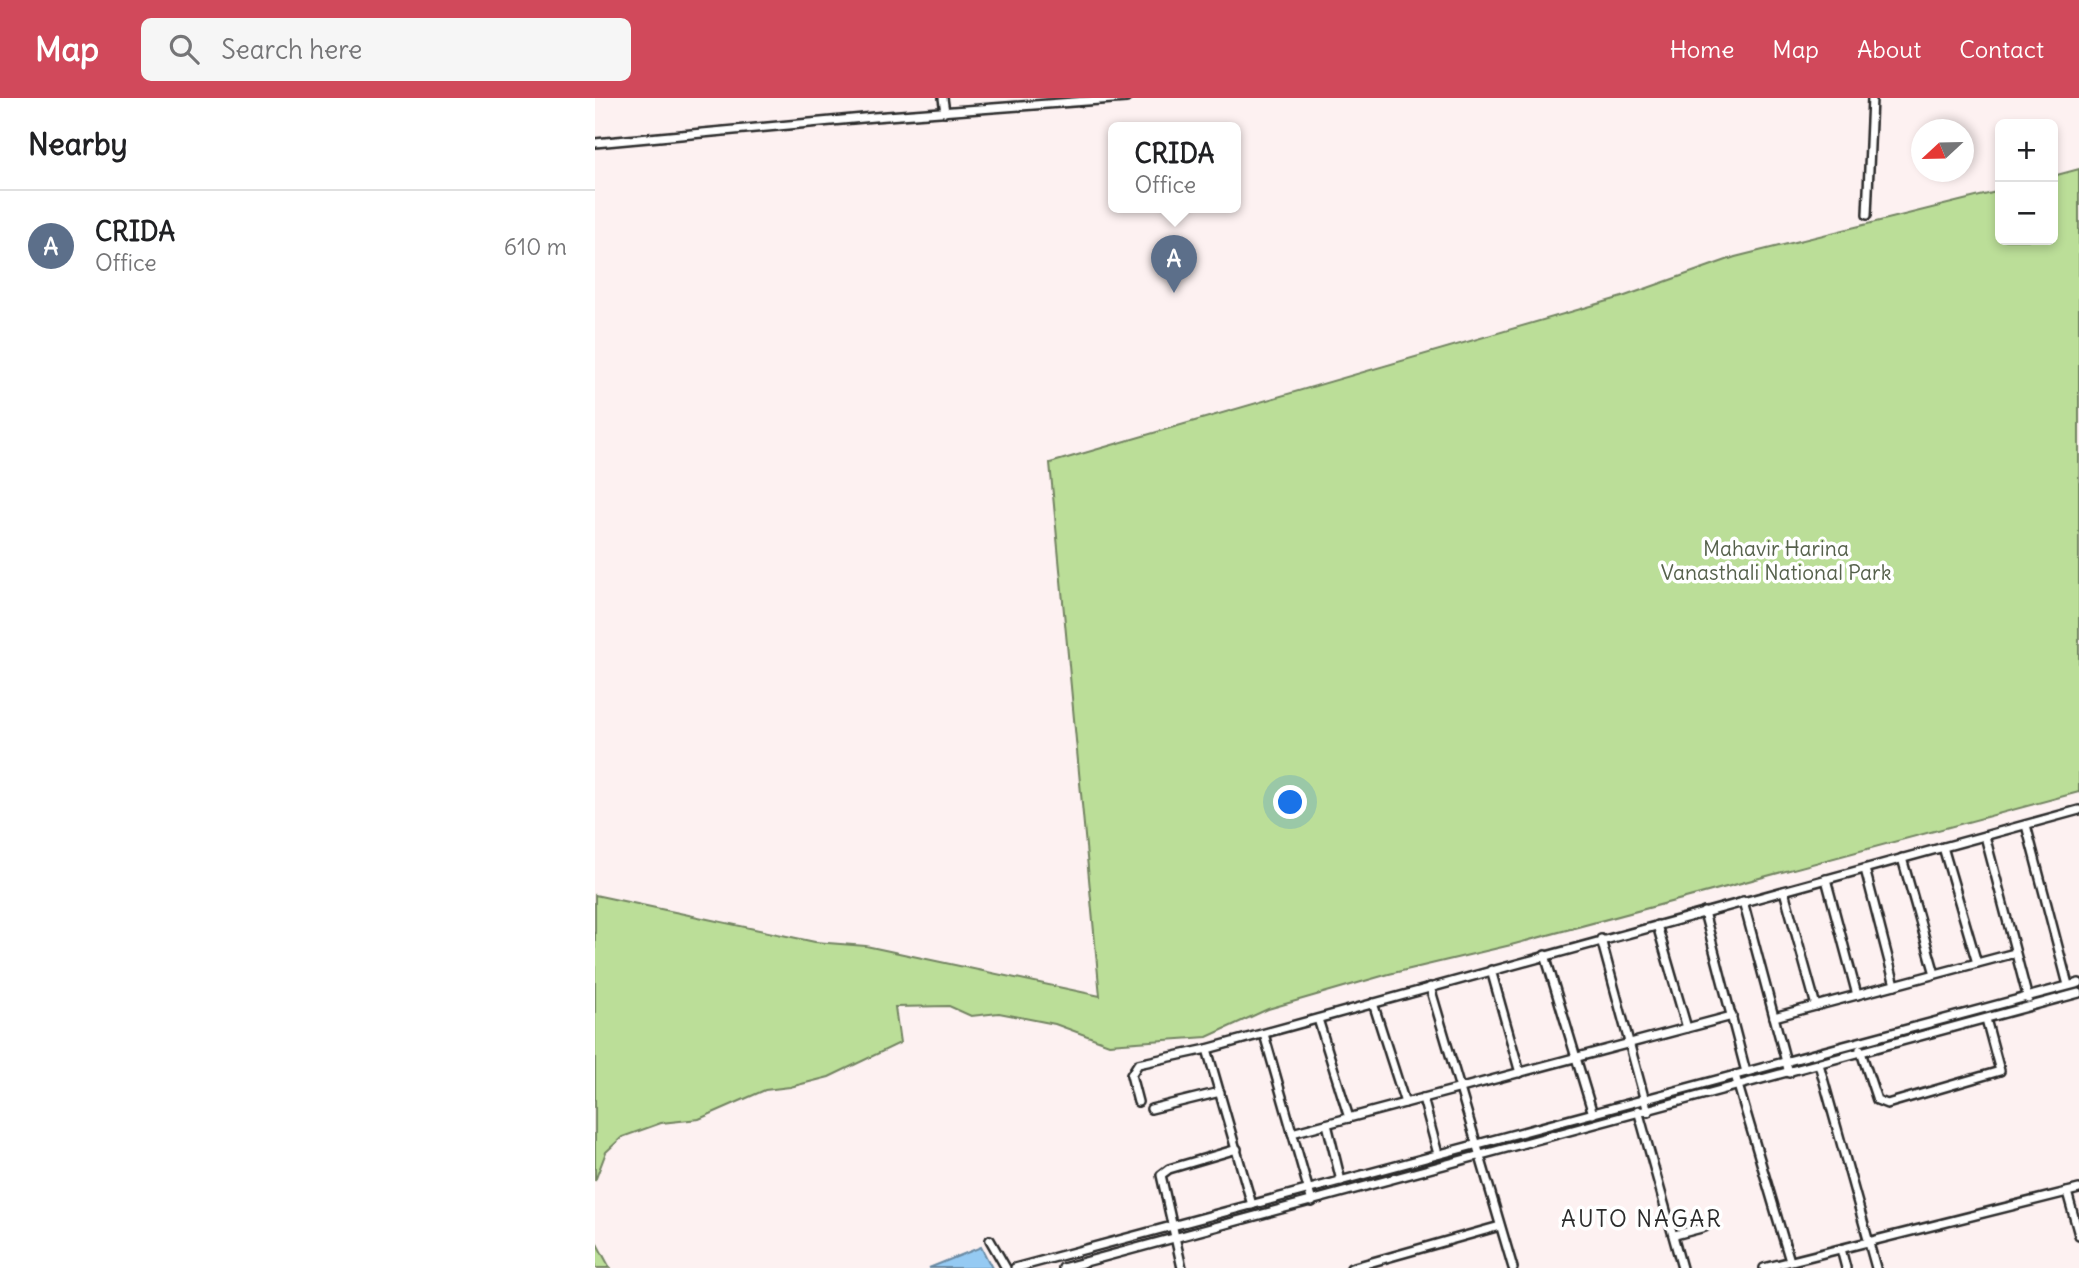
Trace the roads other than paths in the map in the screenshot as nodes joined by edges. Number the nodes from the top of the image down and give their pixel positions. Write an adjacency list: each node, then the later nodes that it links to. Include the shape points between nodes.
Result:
1 (943, 98): 4 (street)
2 (1126, 98): 4 (street)
3 (1872, 98): 6 (street)
4 (945, 112): 5 (street)
5 (595, 144)
6 (1867, 215)
7 (2079, 811): 8 (street)
8 (2026, 825): 9 (street); 26 (street)
9 (1985, 836): 10 (street); 19 (street)
10 (1943, 847): 11 (street); 21 (street)
11 (1902, 858): 12 (street); 23 (street)
12 (1865, 869): 13 (street); 25 (street)
13 (1826, 879): 14 (street); 29 (street)
14 (1784, 891): 15 (street); 32 (street)
15 (1743, 901): 16 (street); 35 (street)
16 (1704, 912): 17 (street); 34 (street)
17 (1657, 925): 18 (street); 38 (street)
18 (1601, 939): 20 (street); 41 (street)
19 (2015, 953): 21 (street); 30 (street)
20 (1545, 955): 22 (street); 44 (street)
21 (1977, 963): 23 (street)
22 (1491, 970): 27 (street); 48 (street)
23 (1935, 974): 25 (street)
24 (2079, 982): 26 (street)
25 (1895, 985): 29 (street)
26 (2068, 985): 30 (street)
27 (1430, 987): 31 (street); 52 (street)
28 (2079, 993): 33 (street)
29 (1857, 995): 32 (street)
30 (2026, 996): 33 (street); 40 (street)
31 (1373, 1003): 36 (street); 57 (street)
32 (1816, 1006): 35 (street)
33 (2030, 1007): 37 (street)
34 (1732, 1016): 38 (street); 47 (street)
35 (1774, 1017): 45 (street)
36 (1318, 1018): 39 (street); 62 (street)
37 (1986, 1019): 43 (street); 43 (street, via 2000,1070 1887,1104 1877,1100)
38 (1688, 1028): 41 (street)
39 (1263, 1034): 42 (street); 64 (street)
40 (1857, 1041): 43 (street); 45 (street)
41 (1629, 1044): 44 (street); 55 (street)
42 (1207, 1049): 53 (street); 56 (street, via 1138,1064 1131,1075)
43 (1861, 1053): 46 (street)
44 (1576, 1058): 48 (street); 60 (street)
45 (1786, 1060): 47 (street); 49 (street)
46 (1819, 1064): 49 (street); 82 (street)
47 (1746, 1072): 50 (street)
48 (1520, 1073): 52 (street)
49 (1789, 1073): 51 (street)
50 (1735, 1075): 51 (street); 55 (street)
51 (1739, 1087): 59 (street); 85 (street)
52 (1461, 1088): 54 (street); 65 (street)
53 (1220, 1092): 58 (street); 66 (street)
54 (1423, 1098): 57 (street); 67 (street)
55 (1640, 1101): 59 (street); 60 (street); 61 (street)
56 (1138, 1102)
57 (1405, 1103): 62 (street)
58 (1151, 1109)
59 (1648, 1112): 61 (street)
60 (1593, 1114): 65 (street)
61 (1639, 1114): 68 (street); 78 (street)
62 (1349, 1118): 63 (street)
63 (1327, 1124): 64 (street); 69 (street)
64 (1292, 1133): 70 (street)
65 (1477, 1144): 67 (street); 68 (street)
66 (1237, 1149): 74 (street); 76 (street, via 1161,1175)
67 (1437, 1154): 69 (street)
68 (1481, 1157): 73 (street); 75 (street)
69 (1341, 1181): 70 (street)
70 (1307, 1189): 73 (street); 74 (street)
71 (2079, 1189): 72 (street)
72 (2067, 1192): 79 (street); 82 (street)
73 (1312, 1202): 80 (street)
74 (1252, 1205): 76 (street)
75 (1500, 1226): 86 (street); 93 (street)
76 (1172, 1227): 80 (street); 89 (street)
77 (1705, 1227): 78 (street)
78 (1675, 1235): 94 (street)
79 (2079, 1235)
80 (1174, 1237): 90 (street); 91 (street)
81 (990, 1240): 88 (street)
82 (1868, 1242): 83 (street); 98 (street)
83 (1841, 1249): 84 (street); 97 (street)
84 (1808, 1257): 85 (street); 96 (street)
85 (1790, 1261): 87 (street)
86 (1368, 1266): 92 (street)
87 (1777, 1266): 95 (street)
88 (1006, 1268)
89 (1015, 1268)
90 (1063, 1268)
91 (1182, 1268)
92 (1351, 1268)
93 (1513, 1268)
94 (1682, 1268)
95 (1764, 1268)
96 (1811, 1268)
97 (1846, 1268)
98 (1876, 1268)

